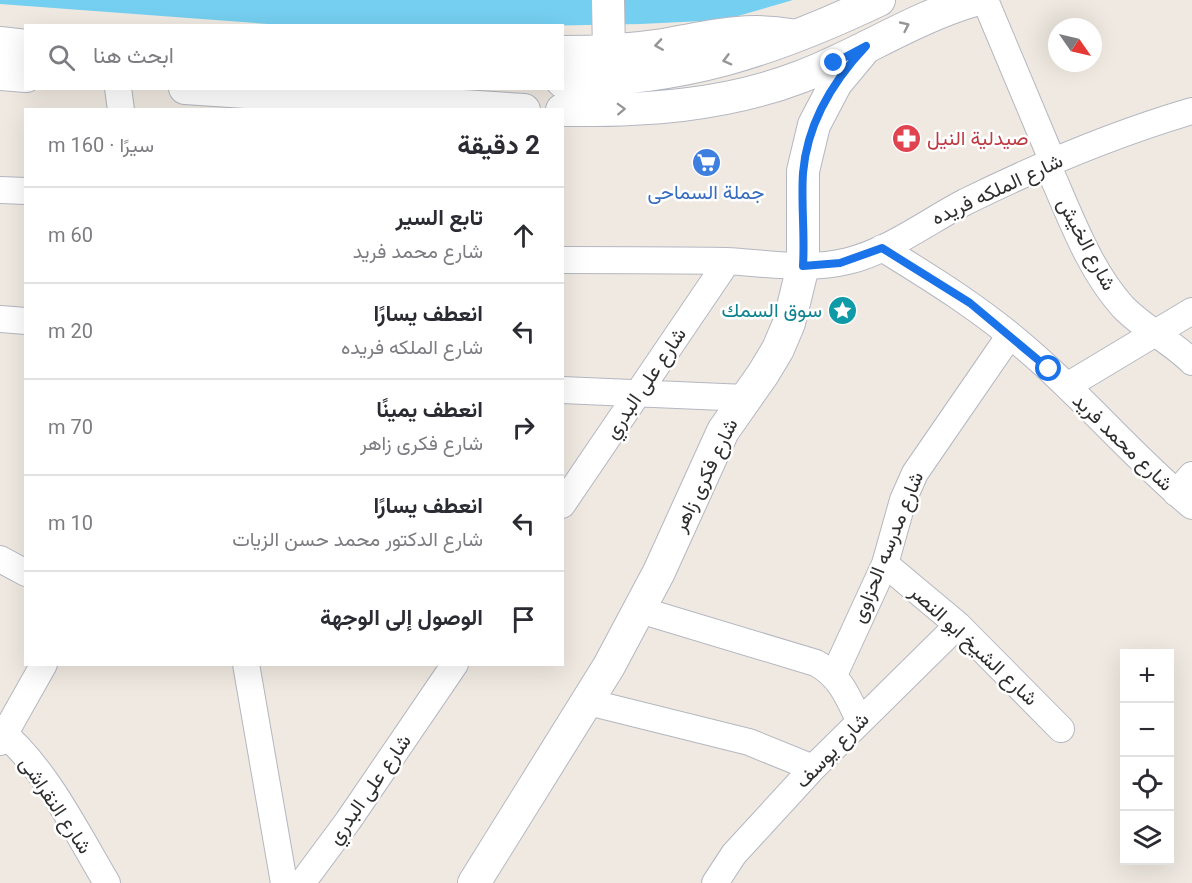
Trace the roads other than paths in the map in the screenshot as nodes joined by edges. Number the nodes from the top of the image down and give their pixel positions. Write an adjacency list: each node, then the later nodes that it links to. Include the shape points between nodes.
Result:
1 (608, 0): 10 (street)
2 (625, 0): 10 (street)
3 (879, 0): 6 (street)
4 (975, 0): 9 (street, one-way to 4, via 912,23)
5 (985, 0): 21 (street, شارع الخيش)
6 (800, 36): 10 (street, one-way to 10, via 776,32 727,33); 14 (street, one-way to 14, via 711,64 656,75)
7 (0, 42): 8 (street)
8 (24, 46)
9 (866, 46): 19 (street, one-way to 9, via 661,108 732,98 801,77); 27 (street, شارع فكرى زاهر, via 836,83 814,125 803,171)
10 (618, 50): 11 (street)
11 (564, 52)
12 (0, 74): 13 (street)
13 (24, 76)
14 (564, 81)
15 (118, 90): 17 (street)
16 (216, 90): 18 (street)
17 (121, 108)
18 (493, 108)
19 (564, 110)
20 (1192, 111): 21 (street, شارع الملكه فريده)
21 (1050, 163): 24 (street, شارع الملكه فريده, via 966,202); 31 (street, شارع الخيش, via 1099,276 1124,308)
22 (0, 190): 23 (street)
23 (24, 191)
24 (882, 248): 27 (street, شارع الملكه فريده, via 840,263); 32 (street, شارع محمد فريد, via 970,303)
25 (564, 260): 26 (street, شارع الملكه فريده)
26 (727, 261): 27 (street, شارع الملكه فريده); 36 (street, شارع على البدري)
27 (803, 266): 37 (street, شارع فكرى زاهر, via 789,322 764,374)
28 (1192, 311): 31 (street)
29 (0, 319): 30 (street)
30 (24, 321)
31 (1155, 334): 33 (street, شارع الخيش); 34 (street)
32 (1010, 335): 34 (street, شارع محمد فريد); 41 (street, شارع مدرسه الحزاوى, via 915,473)
33 (1192, 362)
34 (1067, 386): 38 (street, شارع محمد فريد, via 1132,453)
35 (564, 390): 36 (street)
36 (638, 393): 37 (street); 39 (street, شارع على البدري)
37 (746, 398): 43 (street, شارع فكرى زاهر, via 723,431)
38 (1187, 492)
39 (564, 502)
40 (0, 560): 42 (street)
41 (885, 564): 44 (street, شارع الشيخ ابو النصر); 48 (street, شارع مدرسه الحزاوى)
42 (24, 572)
43 (640, 610): 48 (street, via 810,660); 49 (street, شارع فكرى زاهر)
44 (958, 625): 50 (street, شارع يوسف); 51 (street, شارع الشيخ ابو النصر)
45 (43, 666): 52 (street)
46 (246, 666): 55 (street)
47 (454, 666): 56 (street, شارع على البدري)
48 (834, 675): 50 (street)
49 (588, 702): 53 (street, via 749,741); 57 (street, شارع فكرى زاهر)
50 (859, 720): 53 (street, شارع يوسف)
51 (1061, 729)
52 (2, 736): 54 (street, شارع النقراشى, via 48,784)
53 (813, 768): 58 (street, شارع يوسف, via 734,854)
54 (107, 883)
55 (284, 883)
56 (302, 883)
57 (474, 883)
58 (715, 883)

